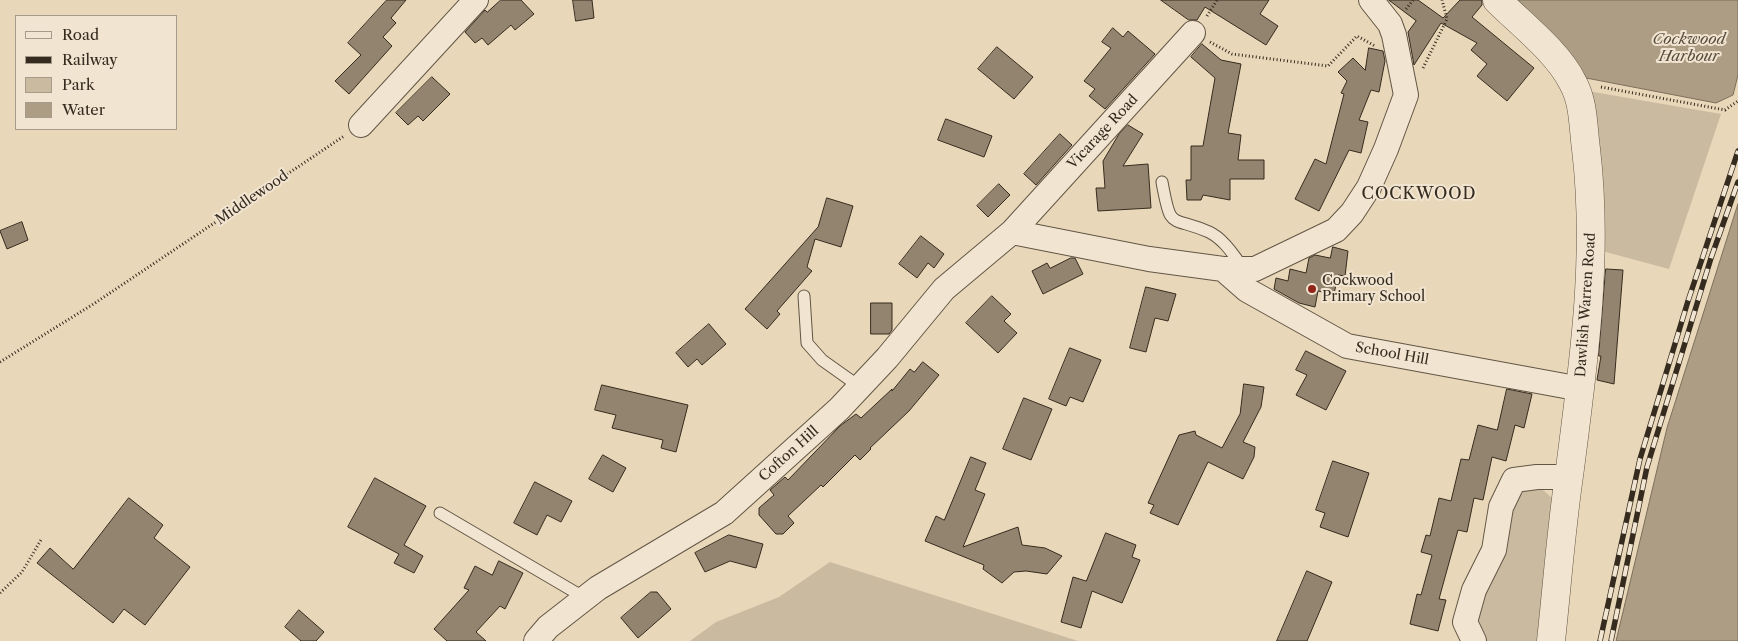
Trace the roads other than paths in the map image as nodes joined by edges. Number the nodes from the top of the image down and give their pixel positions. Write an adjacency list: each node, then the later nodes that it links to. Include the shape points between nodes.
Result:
1 (476, 0): 5 (street)
2 (1371, 0): 8 (street, via 1390,24 1406,95 1369,187 1336,230 1267,264)
3 (1497, 0): 11 (street, Dawlish Warren Road, via 1559,62 1580,98 1592,197 1590,282)
4 (1193, 33): 7 (street, Vicarage Road)
5 (361, 125)
6 (1162, 182): 8 (lane, via 1170,217 1218,238)
7 (1012, 232): 8 (street, via 1149,258); 10 (street, Cofton Hill, via 944,289)
8 (1234, 269): 11 (street, School Hill, via 1247,290 1347,346)
9 (804, 296): 10 (lane, via 807,343 822,360)
10 (860, 387): 14 (street, Cofton Hill, via 724,513)
11 (1581, 389): 12 (street, Dawlish Warren Road)
12 (1568, 477): 16 (street, via 1514,480 1501,506 1494,550 1474,590 1465,622); 17 (street, Dawlish Warren Road)
13 (440, 513): 14 (lane)
14 (585, 598): 15 (street, Cofton Hill, via 548,627)
15 (536, 641)
16 (1474, 641)
17 (1551, 641)

